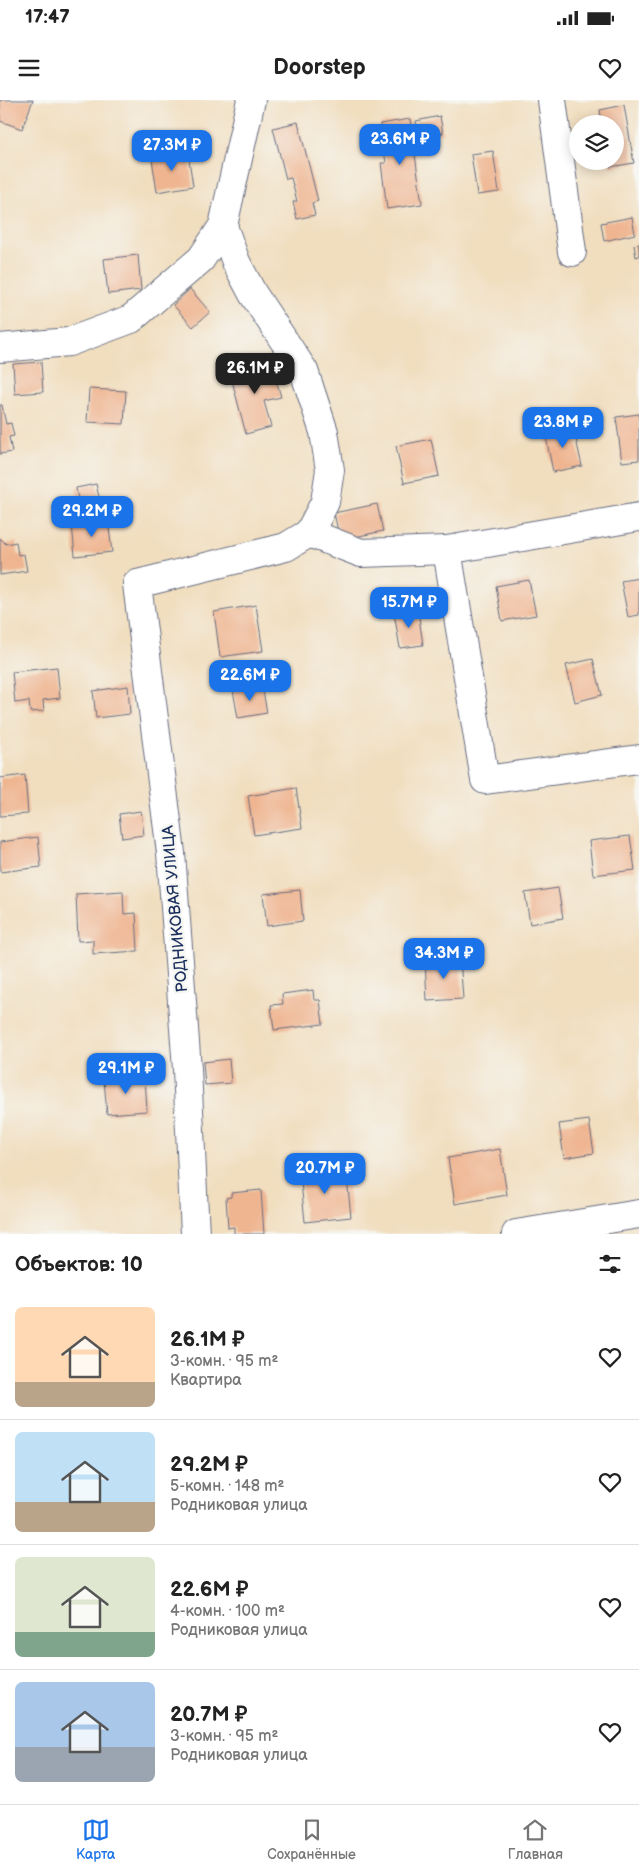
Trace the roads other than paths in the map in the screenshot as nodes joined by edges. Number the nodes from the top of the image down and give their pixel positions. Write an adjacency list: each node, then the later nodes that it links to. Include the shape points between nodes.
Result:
1 (252, 100): 3 (street)
2 (552, 100): 4 (street)
3 (223, 226): 5 (street, via 202,259 131,319 69,342); 7 (street, via 236,262 253,294 304,371 324,432 330,470 325,502)
4 (572, 252)
5 (0, 348)
6 (639, 516): 8 (street)
7 (308, 533): 8 (street, via 361,553); 11 (street, РОДНИКОВАЯ УЛИЦА, via 286,547 136,584 171,853)
8 (448, 550): 9 (street, via 485,780)
9 (639, 759)
10 (639, 1214): 12 (street)
11 (195, 1234)
12 (516, 1234)

